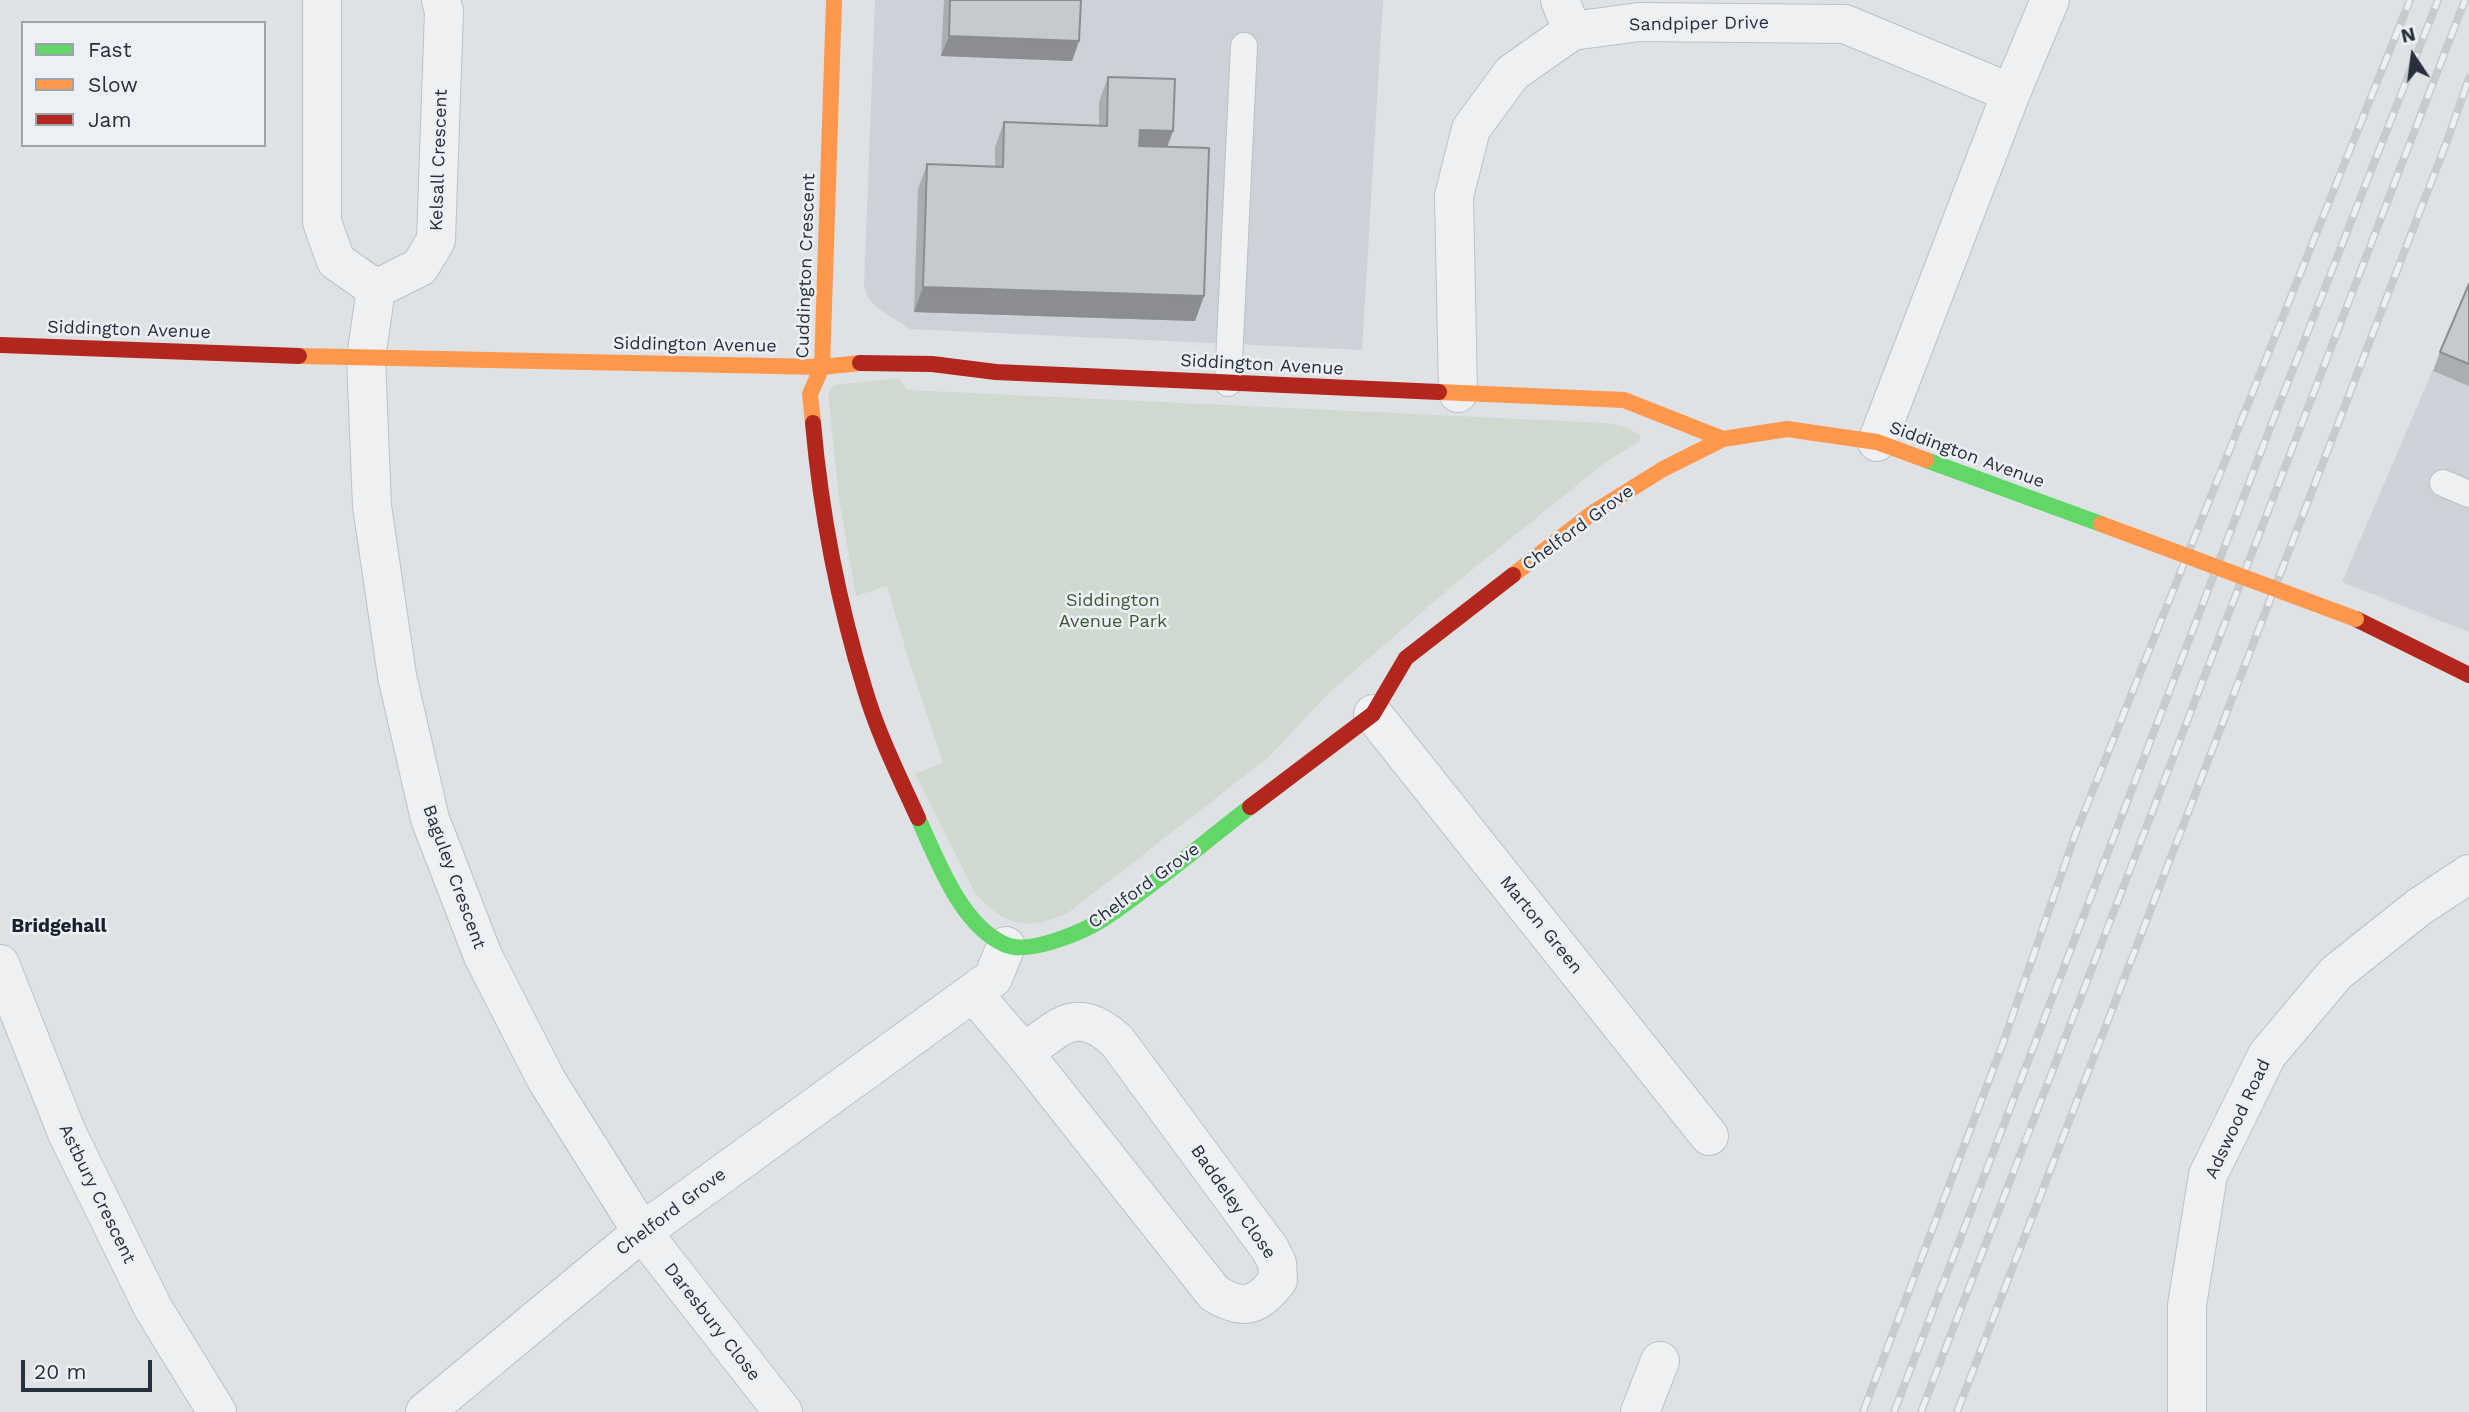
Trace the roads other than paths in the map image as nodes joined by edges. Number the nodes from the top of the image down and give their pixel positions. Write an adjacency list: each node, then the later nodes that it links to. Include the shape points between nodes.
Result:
1 (322, 0): 9 (street, via 322,222 336,261)
2 (441, 0): 9 (street, Kelsall Crescent, via 436,240 421,267)
3 (834, 0): 12 (street, Cuddington Crescent)
4 (2050, 0): 8 (street)
5 (1849, 12): 6 (street, Sandpiper Drive, via 1639,22); 8 (street, Sandpiper Drive)
6 (1566, 16): 14 (street, Sandpiper Drive, via 1512,73 1471,129 1454,196)
7 (1244, 47): 13 (lane)
8 (2011, 93): 16 (street)
9 (376, 289): 11 (street)
10 (0, 345): 11 (street, Siddington Avenue)
11 (366, 358): 12 (street, Siddington Avenue); 27 (street, Baguley Crescent, via 372,506 397,676 430,819 483,956 547,1081)
12 (822, 367): 13 (street, Siddington Avenue, via 873,362 932,364 996,372); 22 (street, Cuddington Crescent, via 810,394 818,482 835,581 865,691 894,770 953,889 977,924)
13 (1228, 383): 14 (street, Siddington Avenue)
14 (1458, 393): 15 (street, Siddington Avenue, via 1624,400)
15 (1723, 439): 16 (street, Siddington Avenue, via 1787,429); 20 (street, Chelford Grove, via 1663,469 1591,514 1406,658)
16 (1877, 442): 19 (street, Siddington Avenue, bridge, via 2356,619)
17 (2443, 484): 18 (lane)
18 (2469, 494)
19 (2469, 675)
20 (1373, 714): 22 (street, Chelford Grove, via 1103,919 1066,938 1025,947); 26 (street, Marton Green)
21 (2469, 874): 33 (street, Adswood Road, via 2418,907 2336,973 2267,1055 2208,1175 2187,1305)
22 (1006, 946): 24 (street, Chelford Grove, via 993,978)
23 (0, 964): 29 (street, Astbury Crescent, via 66,1133 153,1308)
24 (973, 993): 25 (street, Baddeley Close); 27 (street, Chelford Grove)
25 (1024, 1053): 25 (street, Baddeley Close, via 1213,1293 1246,1305 1265,1297 1278,1280 1270,1249 1117,1041 1090,1022 1075,1021)
26 (1709, 1136)
27 (642, 1232): 30 (street, Chelford Grove); 31 (street, Daresbury Close)
28 (1660, 1361): 32 (street)
29 (217, 1412)
30 (425, 1412)
31 (783, 1412)
32 (1640, 1412)
33 (2187, 1412)

